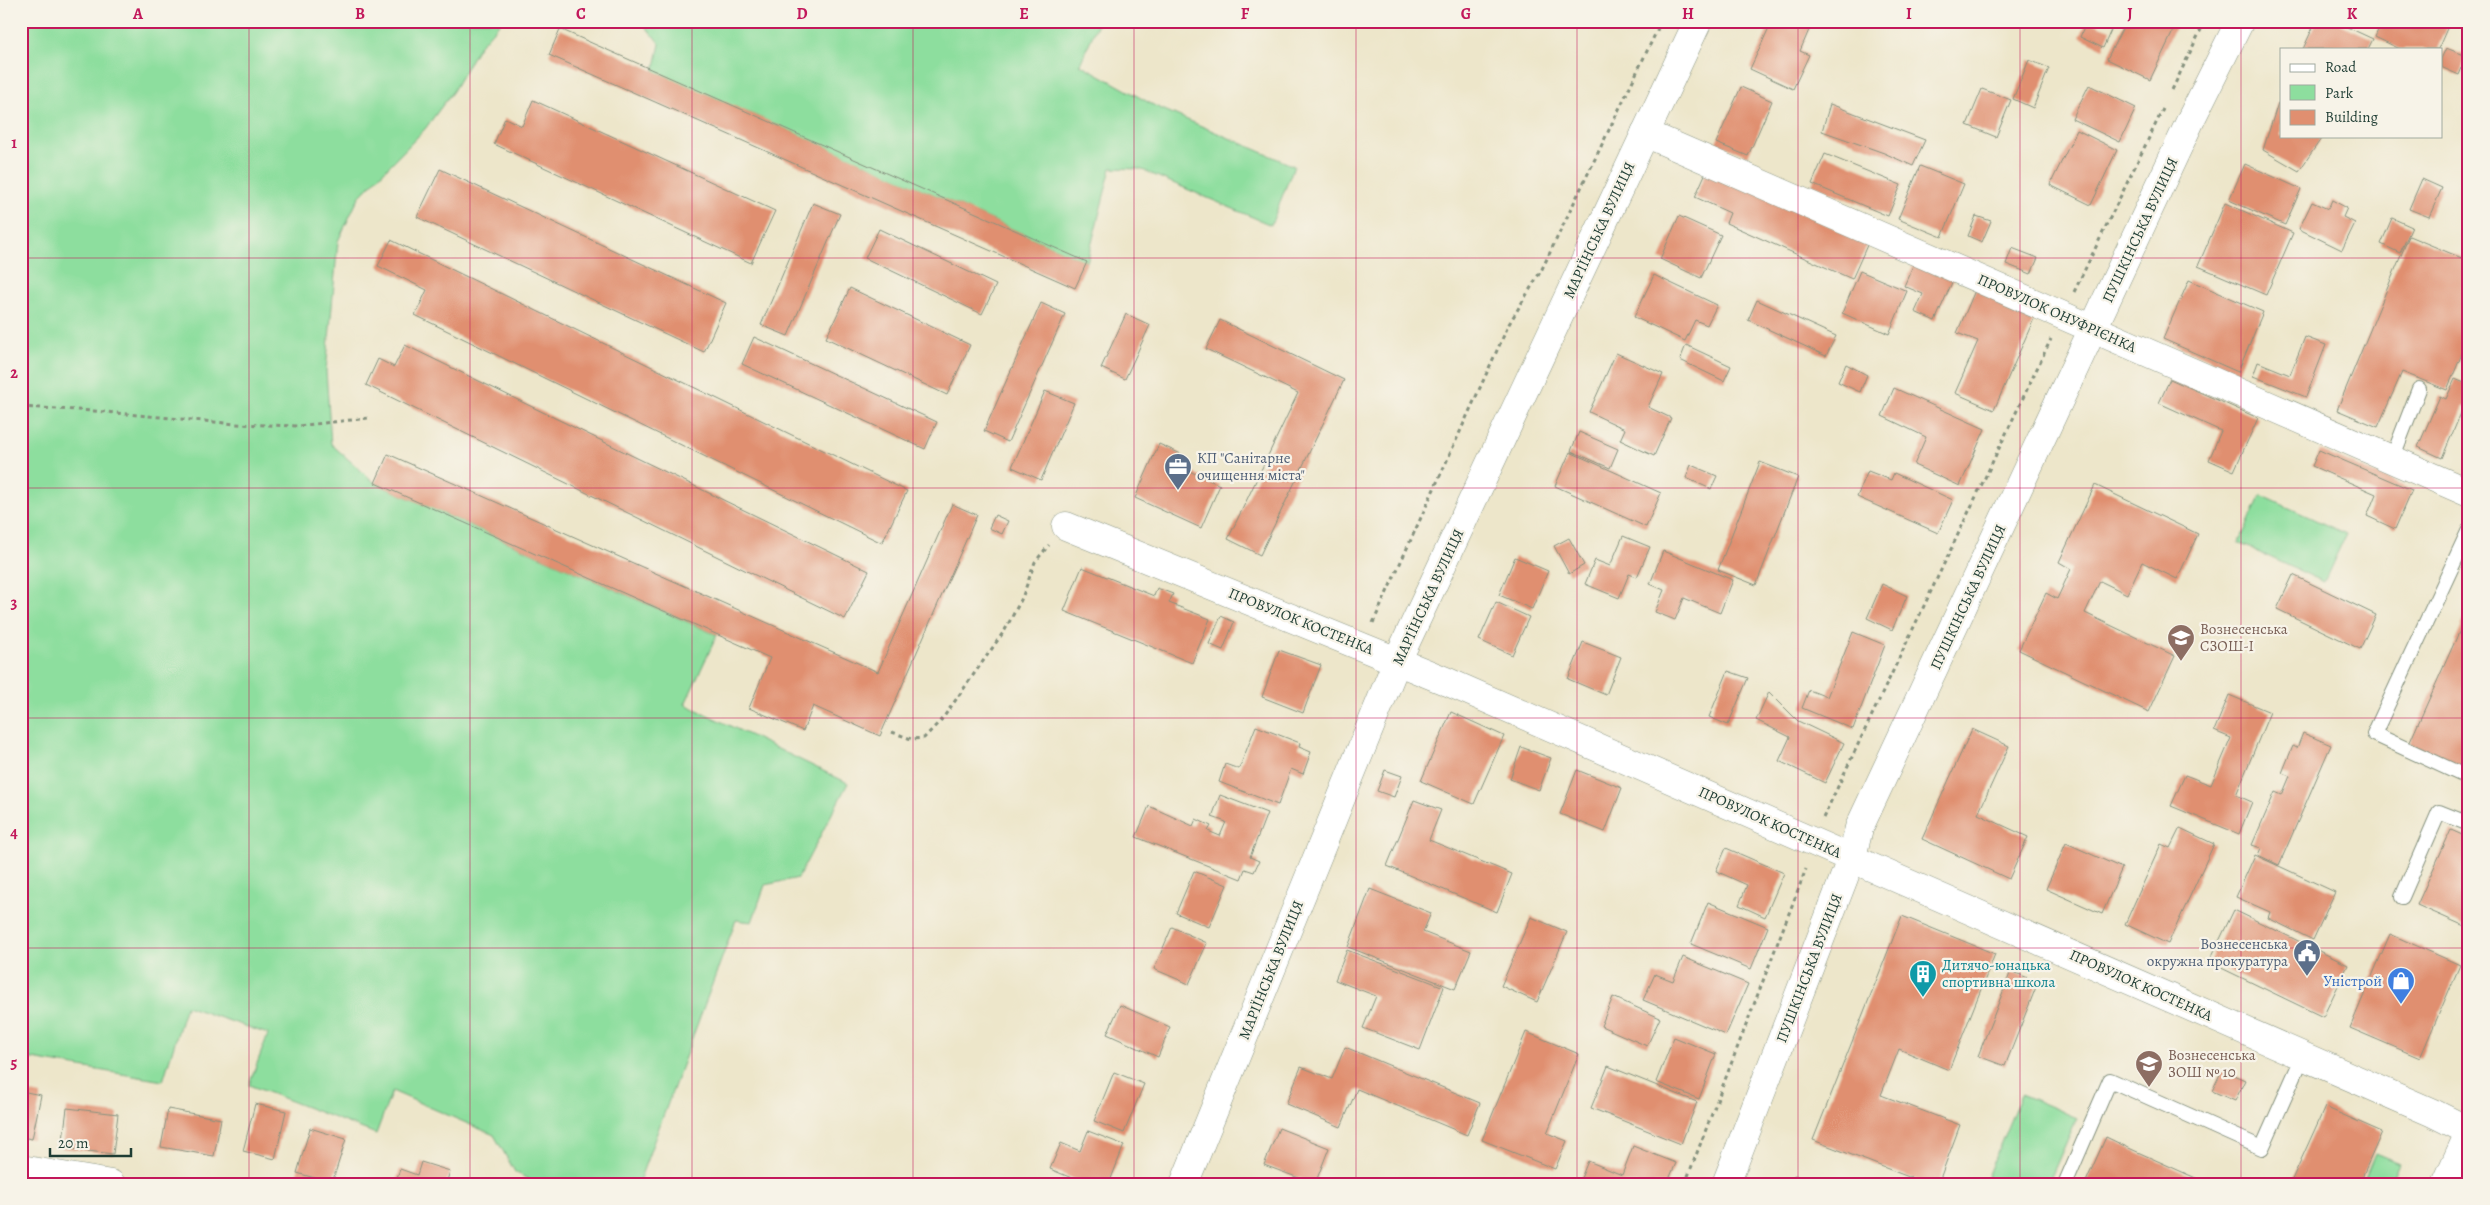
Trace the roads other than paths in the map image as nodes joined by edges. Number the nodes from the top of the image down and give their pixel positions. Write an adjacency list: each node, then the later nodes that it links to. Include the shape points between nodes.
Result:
1 (1698, 21): 3 (street, МАРІЇНСЬКА ВУЛИЦЯ)
2 (2240, 21): 4 (street, ПУШКІНСЬКА ВУЛИЦЯ)
3 (1644, 133): 4 (street, ПРОВУЛОК ОНУФРІЄНКА); 10 (street, МАРІЇНСЬКА ВУЛИЦЯ)
4 (2095, 329): 6 (street, ПРОВУЛОК ОНУФРІЄНКА); 13 (street, ПУШКІНСЬКА ВУЛИЦЯ, via 1864,819)
5 (2419, 388): 6 (lane)
6 (2392, 460): 7 (street, ПРОВУЛОК ОНУФРІЄНКА)
7 (2469, 493)
8 (2469, 530): 11 (lane, via 2374,734)
9 (1060, 534): 10 (street, ПРОВУЛОК КОСТЕНКА)
10 (1397, 661): 13 (street, ПРОВУЛОК КОСТЕНКА); 19 (street, МАРІЇНСЬКА ВУЛИЦЯ)
11 (2469, 778)
12 (2469, 824): 14 (lane, via 2440,812)
13 (1852, 857): 15 (street, ПРОВУЛОК КОСТЕНКА); 20 (street, ПУШКІНСЬКА ВУЛИЦЯ)
14 (2402, 897)
15 (2303, 1056): 16 (street, ПРОВУЛОК КОСТЕНКА); 21 (lane, via 2262,1148 2110,1080)
16 (2469, 1132): 22 (street)
17 (21, 1169): 18 (street)
18 (111, 1184)
19 (1184, 1184)
20 (1726, 1184)
21 (2065, 1184)
22 (2446, 1184)

